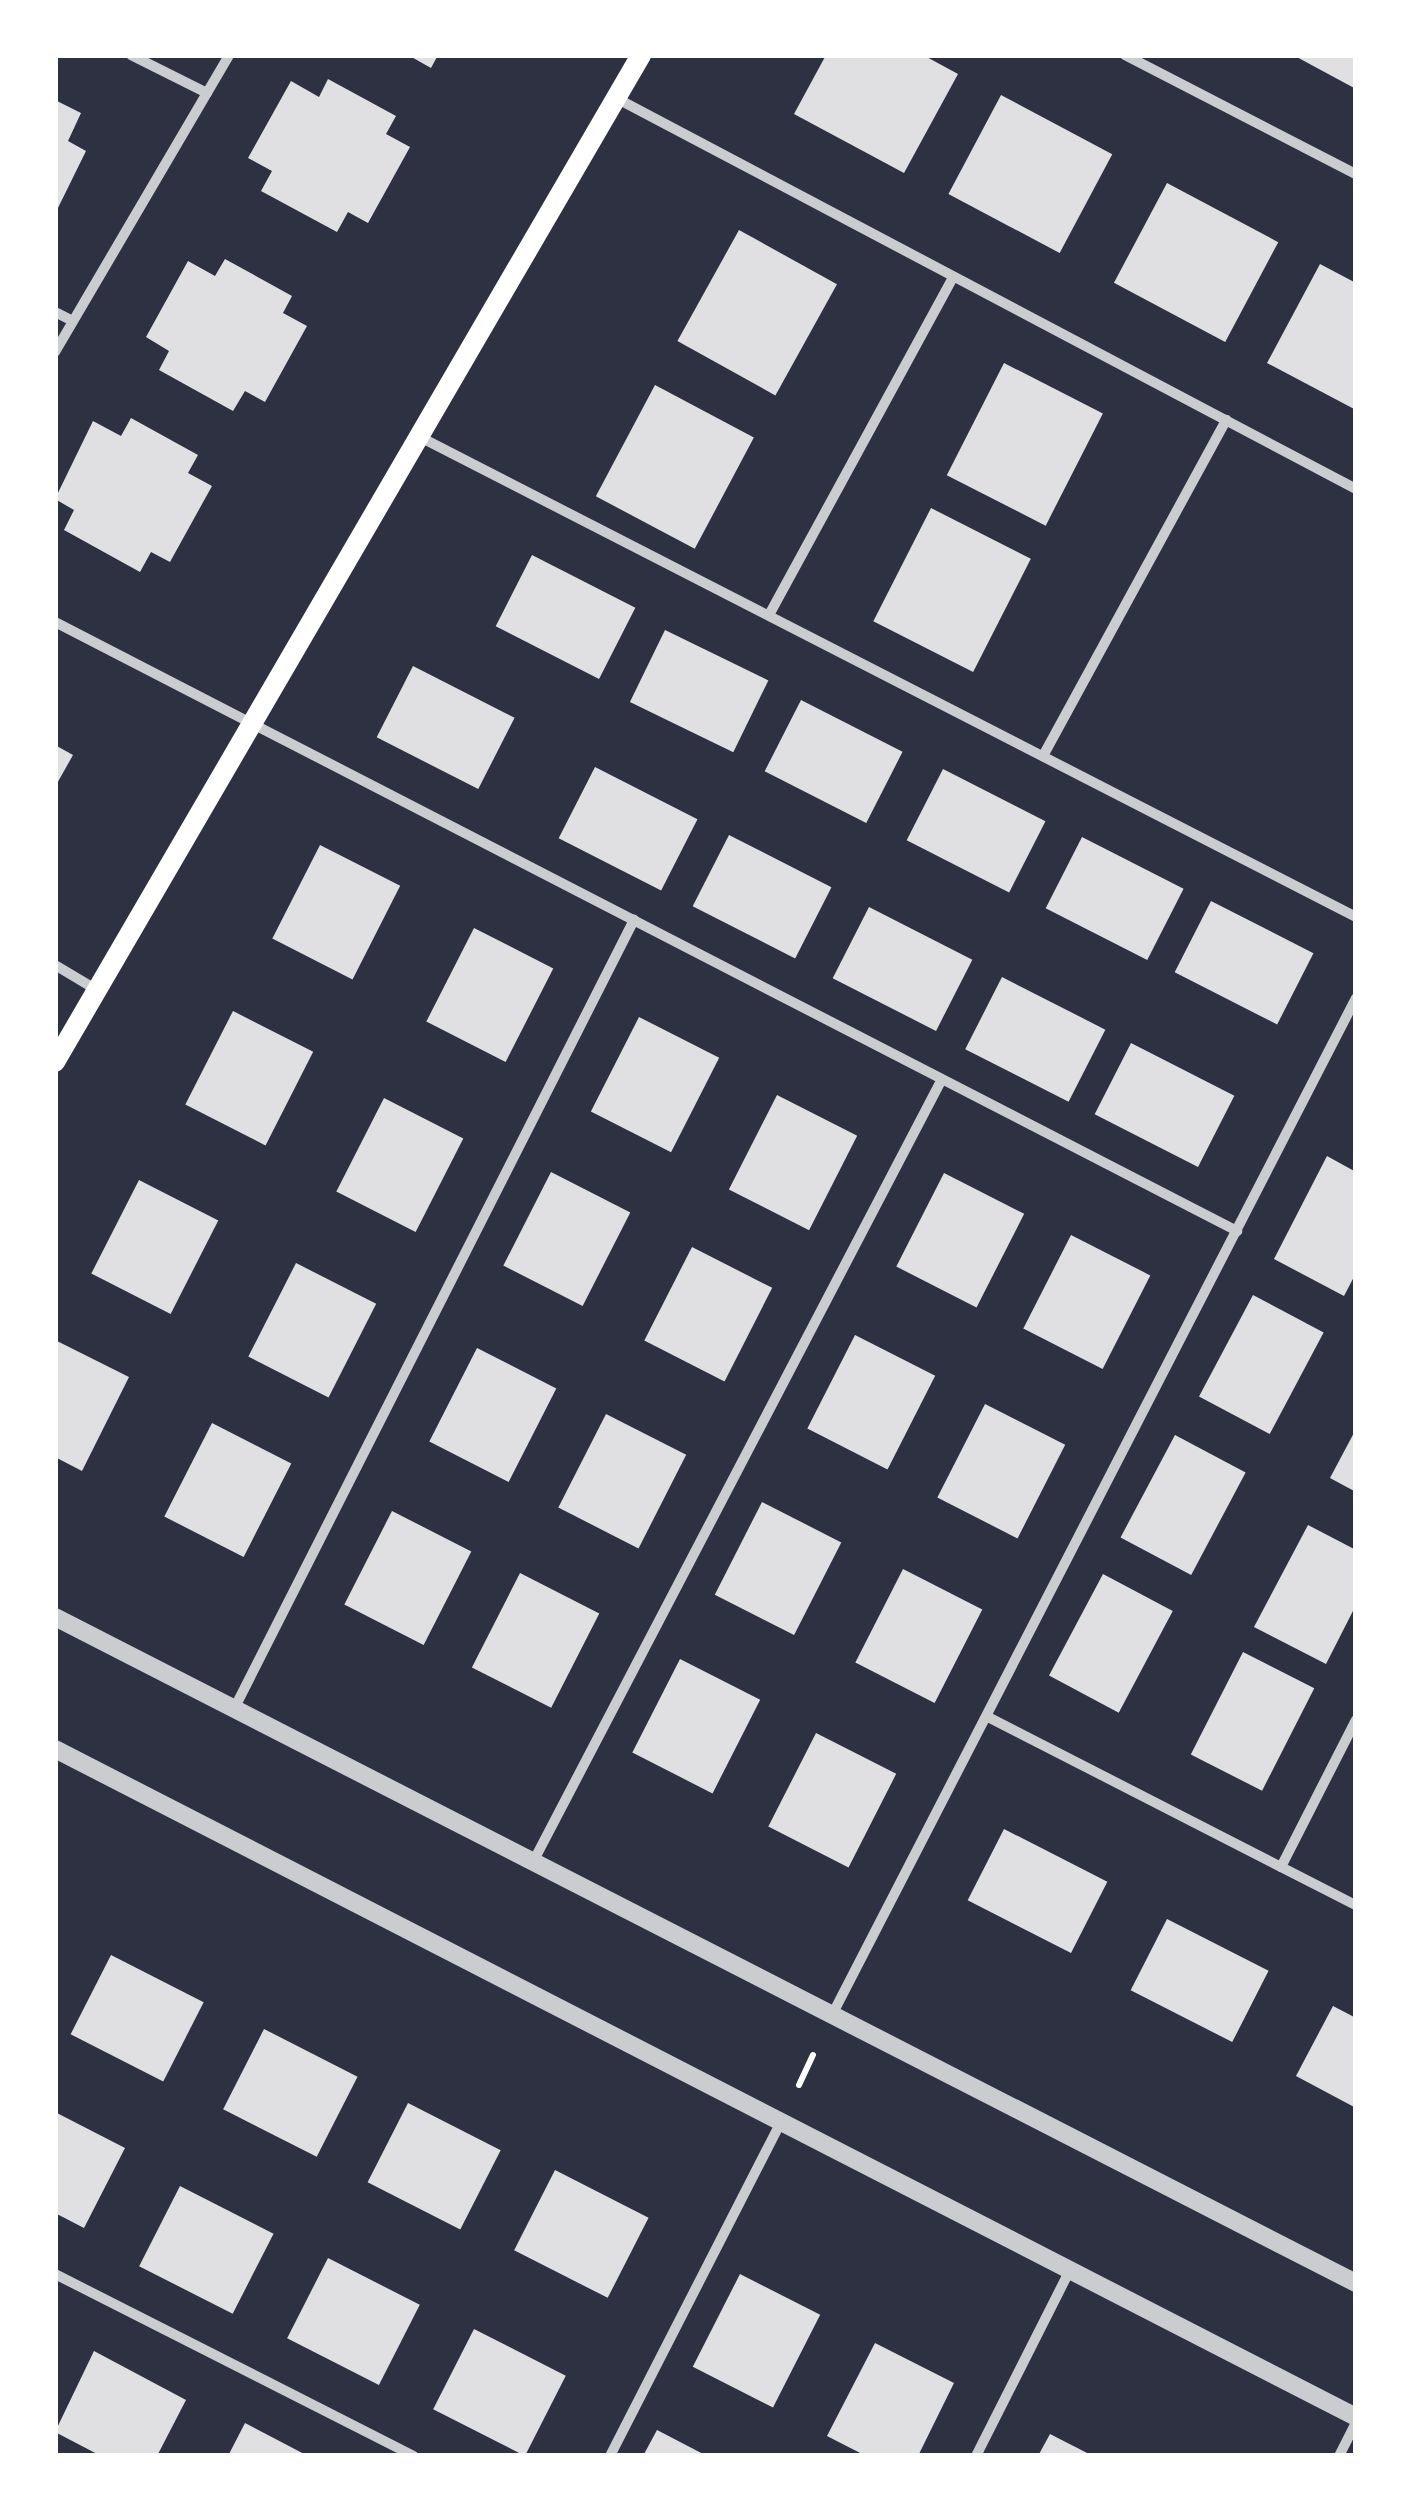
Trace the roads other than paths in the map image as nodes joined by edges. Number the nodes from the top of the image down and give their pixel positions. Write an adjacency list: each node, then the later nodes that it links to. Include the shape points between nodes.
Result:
1 (131, 55): 5 (street)
2 (229, 55): 5 (street)
3 (641, 55): 6 (main road)
4 (1125, 55): 7 (street)
5 (207, 93): 10 (street)
6 (616, 98): 8 (street); 13 (main road)
7 (1356, 174)
8 (953, 277): 12 (street); 15 (street)
9 (55, 312): 10 (street)
10 (73, 321): 11 (street)
11 (55, 352)
12 (1226, 420): 14 (street); 18 (street)
13 (419, 436): 15 (street); 17 (main road)
14 (1356, 488)
15 (769, 615): 18 (street)
16 (55, 622): 17 (street)
17 (252, 724): 20 (street); 22 (main road)
18 (1043, 756): 19 (street)
19 (1356, 917)
20 (634, 920): 25 (street); 28 (street)
21 (55, 964): 22 (street)
22 (97, 990): 24 (main road)
23 (1356, 998): 26 (street)
24 (55, 1062)
25 (942, 1079): 26 (street); 32 (street)
26 (1237, 1231): 29 (street)
27 (55, 1617): 28 (street)
28 (234, 1709): 32 (street)
29 (988, 1717): 33 (street); 35 (street)
30 (1356, 1720): 33 (street)
31 (55, 1749): 36 (street)
32 (533, 1862): 35 (street)
33 (1280, 1866): 34 (street)
34 (1356, 1905)
35 (832, 2015): 39 (street)
36 (782, 2122): 37 (street); 42 (street)
37 (1070, 2270): 40 (street); 43 (street)
38 (55, 2274): 41 (street)
39 (1356, 2283)
40 (1356, 2420): 44 (street)
41 (413, 2456)
42 (610, 2456)
43 (976, 2456)
44 (1339, 2456)

